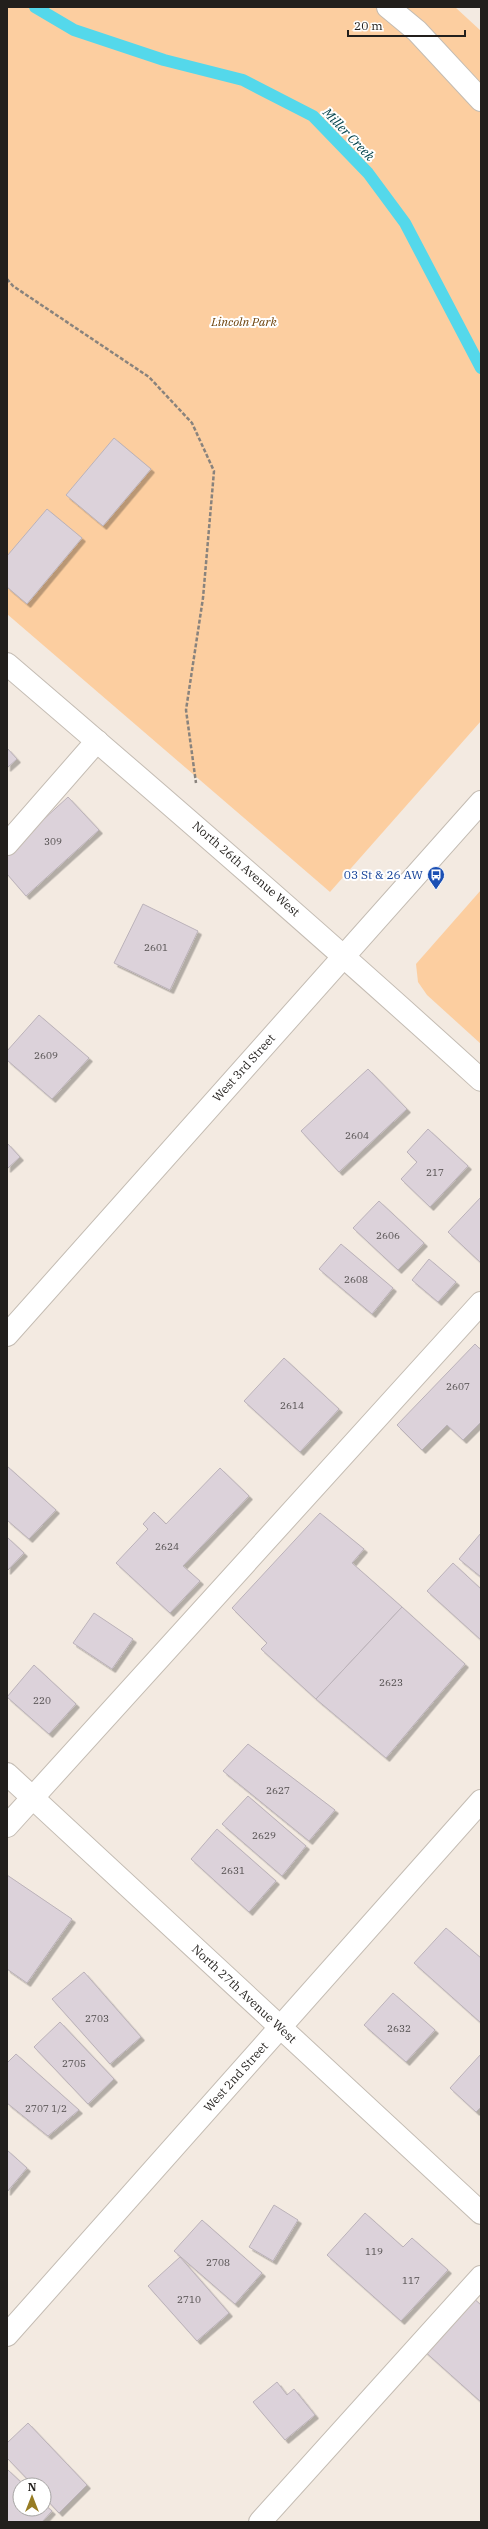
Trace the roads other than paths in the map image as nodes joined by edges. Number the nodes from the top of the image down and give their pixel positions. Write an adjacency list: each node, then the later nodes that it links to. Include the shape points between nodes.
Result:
1 (388, 7): 2 (street, via 417,31)
2 (481, 100)
3 (7, 664): 4 (street, North 26th Avenue West)
4 (97, 742): 6 (street); 7 (street, North 26th Avenue West)
5 (481, 802): 7 (street, West 3rd Street)
6 (7, 844)
7 (344, 955): 8 (street, North 26th Avenue West); 10 (street, West 3rd Street)
8 (481, 1080)
9 (481, 1303): 12 (street)
10 (7, 1335)
11 (7, 1774): 12 (street, North 27th Avenue West)
12 (33, 1798): 14 (street); 15 (street, North 27th Avenue West)
13 (481, 1801): 15 (street, West 2nd Street)
14 (7, 1826)
15 (279, 2028): 16 (street, North 27th Avenue West); 18 (street, West 2nd Street)
16 (481, 2213)
17 (481, 2277): 19 (street)
18 (7, 2335)
19 (260, 2522)

